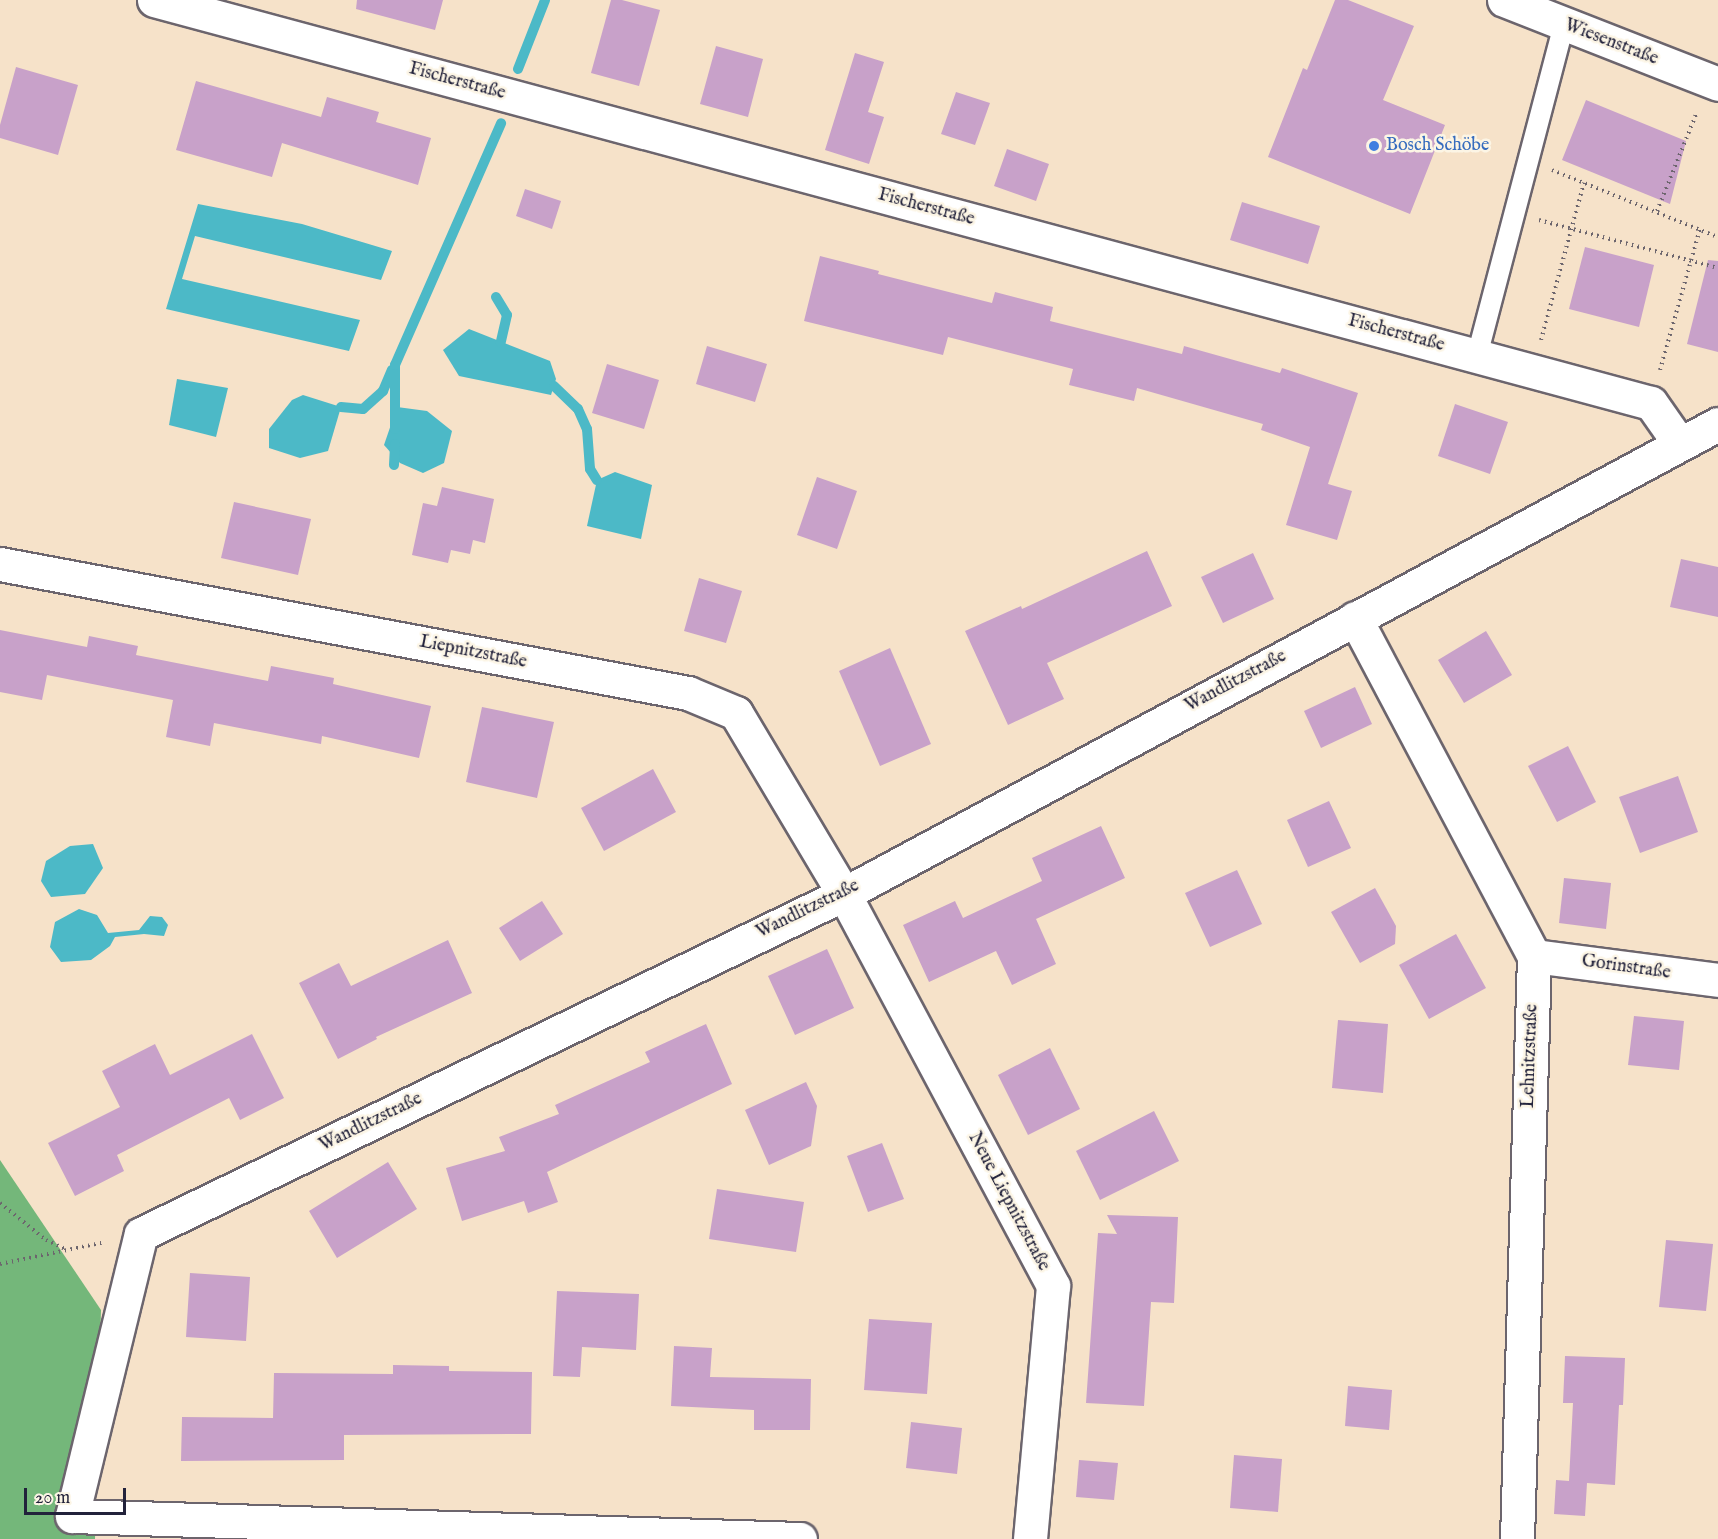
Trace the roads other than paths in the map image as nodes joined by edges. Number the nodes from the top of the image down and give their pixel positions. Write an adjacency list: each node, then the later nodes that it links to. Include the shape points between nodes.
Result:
1 (154, 0): 5 (street, Fischerstraße)
2 (1504, 0): 3 (street, Wiesenstraße)
3 (1564, 24): 4 (street, Wiesenstraße); 5 (lane)
4 (1714, 83)
5 (1477, 356): 7 (street, Fischerstraße, via 1651,403)
6 (1718, 424): 7 (street, Wandlitzstraße)
7 (1679, 443): 9 (street, Wandlitzstraße)
8 (0, 564): 10 (street, Liepnitzstraße, via 688,693 736,713)
9 (1355, 618): 10 (street, Wandlitzstraße); 11 (street, Lehnitzstraße)
10 (844, 894): 13 (street, Wandlitzstraße, via 141,1234 72,1516); 14 (street, Neue Liepnitzstraße, via 1053,1286)
11 (1534, 956): 12 (street, Gorinstraße); 15 (street, Lehnitzstraße)
12 (1718, 980)
13 (800, 1539)
14 (1030, 1539)
15 (1517, 1539)

